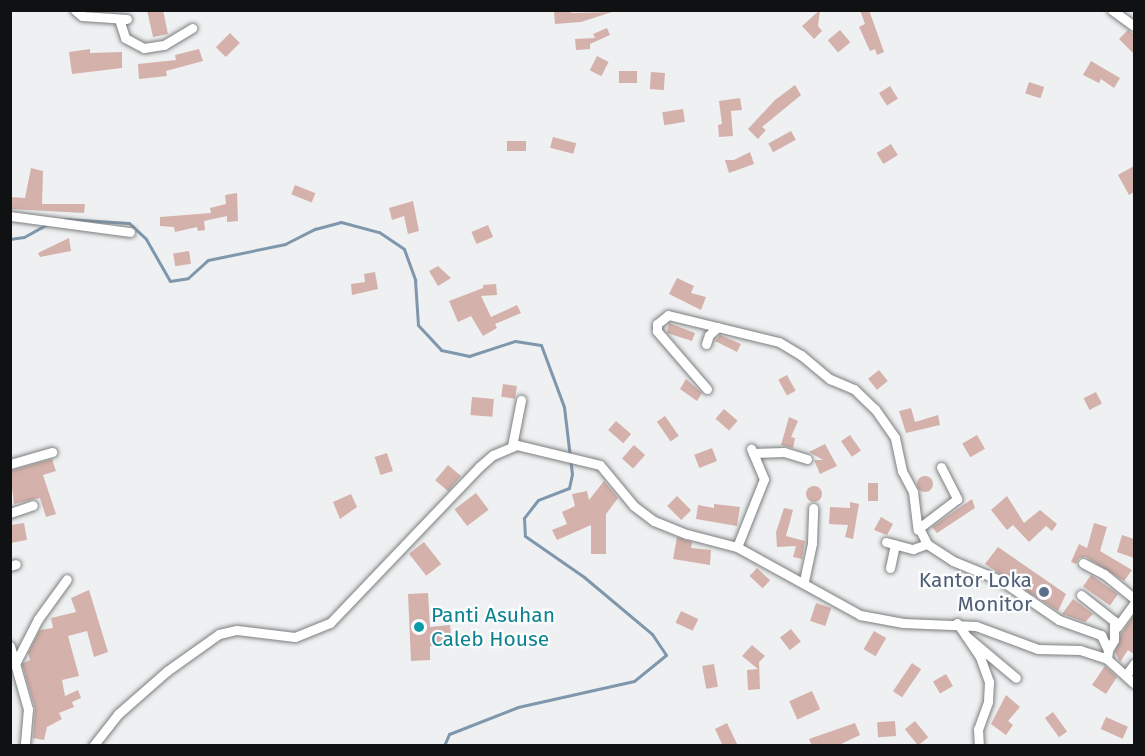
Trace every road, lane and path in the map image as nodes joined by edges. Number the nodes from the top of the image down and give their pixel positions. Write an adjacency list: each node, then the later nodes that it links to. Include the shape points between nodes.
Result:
1 (75, 10): 4 (street, via 82,15 123,19 125,38 144,48 164,45)
2 (1112, 10): 3 (street)
3 (1134, 26)
4 (192, 28)
5 (10, 216): 6 (street)
6 (130, 232)
7 (718, 327): 8 (street); 9 (street, via 672,315 657,324 666,345); 19 (street, via 779,342 830,380 854,389 875,409 898,448 902,471 913,492)
8 (706, 344)
9 (707, 389)
10 (520, 400): 11 (street)
11 (512, 446): 21 (street, via 531,446 600,465 634,506 654,521); 40 (street, via 493,455 479,468 330,623 295,637 237,630 219,634 167,671 118,714)
12 (52, 452): 14 (street)
13 (807, 459): 21 (street, via 784,452 752,451 764,479)
14 (10, 464)
15 (940, 467): 19 (street, via 957,499 930,517)
16 (33, 505): 18 (street)
17 (813, 508): 25 (street, via 812,543)
18 (10, 513)
19 (918, 531): 20 (street)
20 (927, 544): 23 (street, via 913,549 890,544); 33 (street, via 953,561 1002,581 1059,620 1101,634)
21 (738, 547): 25 (street)
22 (1083, 563): 27 (street)
23 (890, 568)
24 (67, 579): 34 (street)
25 (804, 581): 29 (street, via 867,617 903,623)
26 (1082, 595): 30 (street, via 1112,618)
27 (1134, 598)
28 (1134, 604): 30 (street)
29 (957, 623): 31 (street); 33 (street, via 987,629 1038,649)
30 (1117, 627): 33 (street)
31 (966, 636): 37 (street); 41 (street, via 980,657 989,682 988,702 978,729)
32 (10, 646): 34 (street)
33 (1108, 655): 36 (street)
34 (13, 663): 39 (street, via 30,719)
35 (1134, 664): 36 (street)
36 (1126, 675): 38 (street)
37 (1016, 678)
38 (1134, 683)
39 (25, 746)
40 (93, 746)
41 (979, 746)

